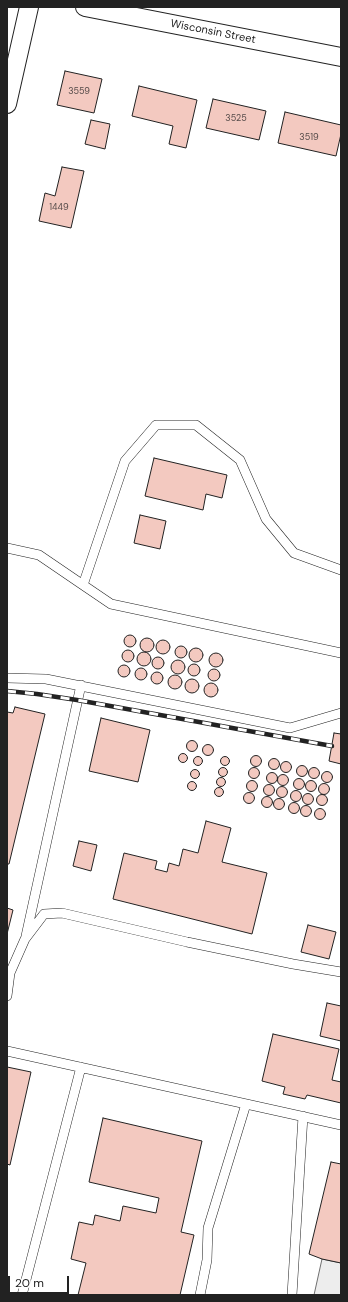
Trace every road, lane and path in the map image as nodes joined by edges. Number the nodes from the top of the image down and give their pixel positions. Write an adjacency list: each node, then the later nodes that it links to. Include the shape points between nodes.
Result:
1 (29, 7): 4 (street)
2 (85, 7): 3 (street, Wisconsin Street)
3 (341, 56)
4 (7, 104)
5 (7, 548): 7 (lane, via 39,555)
6 (341, 570): 7 (lane, via 294,553 266,519 240,460 196,425 156,424 125,461)
7 (83, 584): 8 (lane, via 111,604)
8 (341, 653)
9 (7, 678): 10 (lane, via 46,678)
10 (80, 686): 11 (lane, via 290,728); 12 (lane)
11 (341, 713)
12 (25, 939): 13 (lane, via 44,914 62,913 187,942); 14 (lane, via 10,974)
13 (341, 972)
14 (7, 996)
15 (7, 1051): 16 (lane)
16 (80, 1067): 17 (lane); 20 (lane)
17 (246, 1104): 18 (lane); 21 (lane, via 208,1228 207,1260)
18 (303, 1116): 19 (lane); 22 (lane)
19 (341, 1125)
20 (22, 1295)
21 (200, 1295)
22 (292, 1295)

